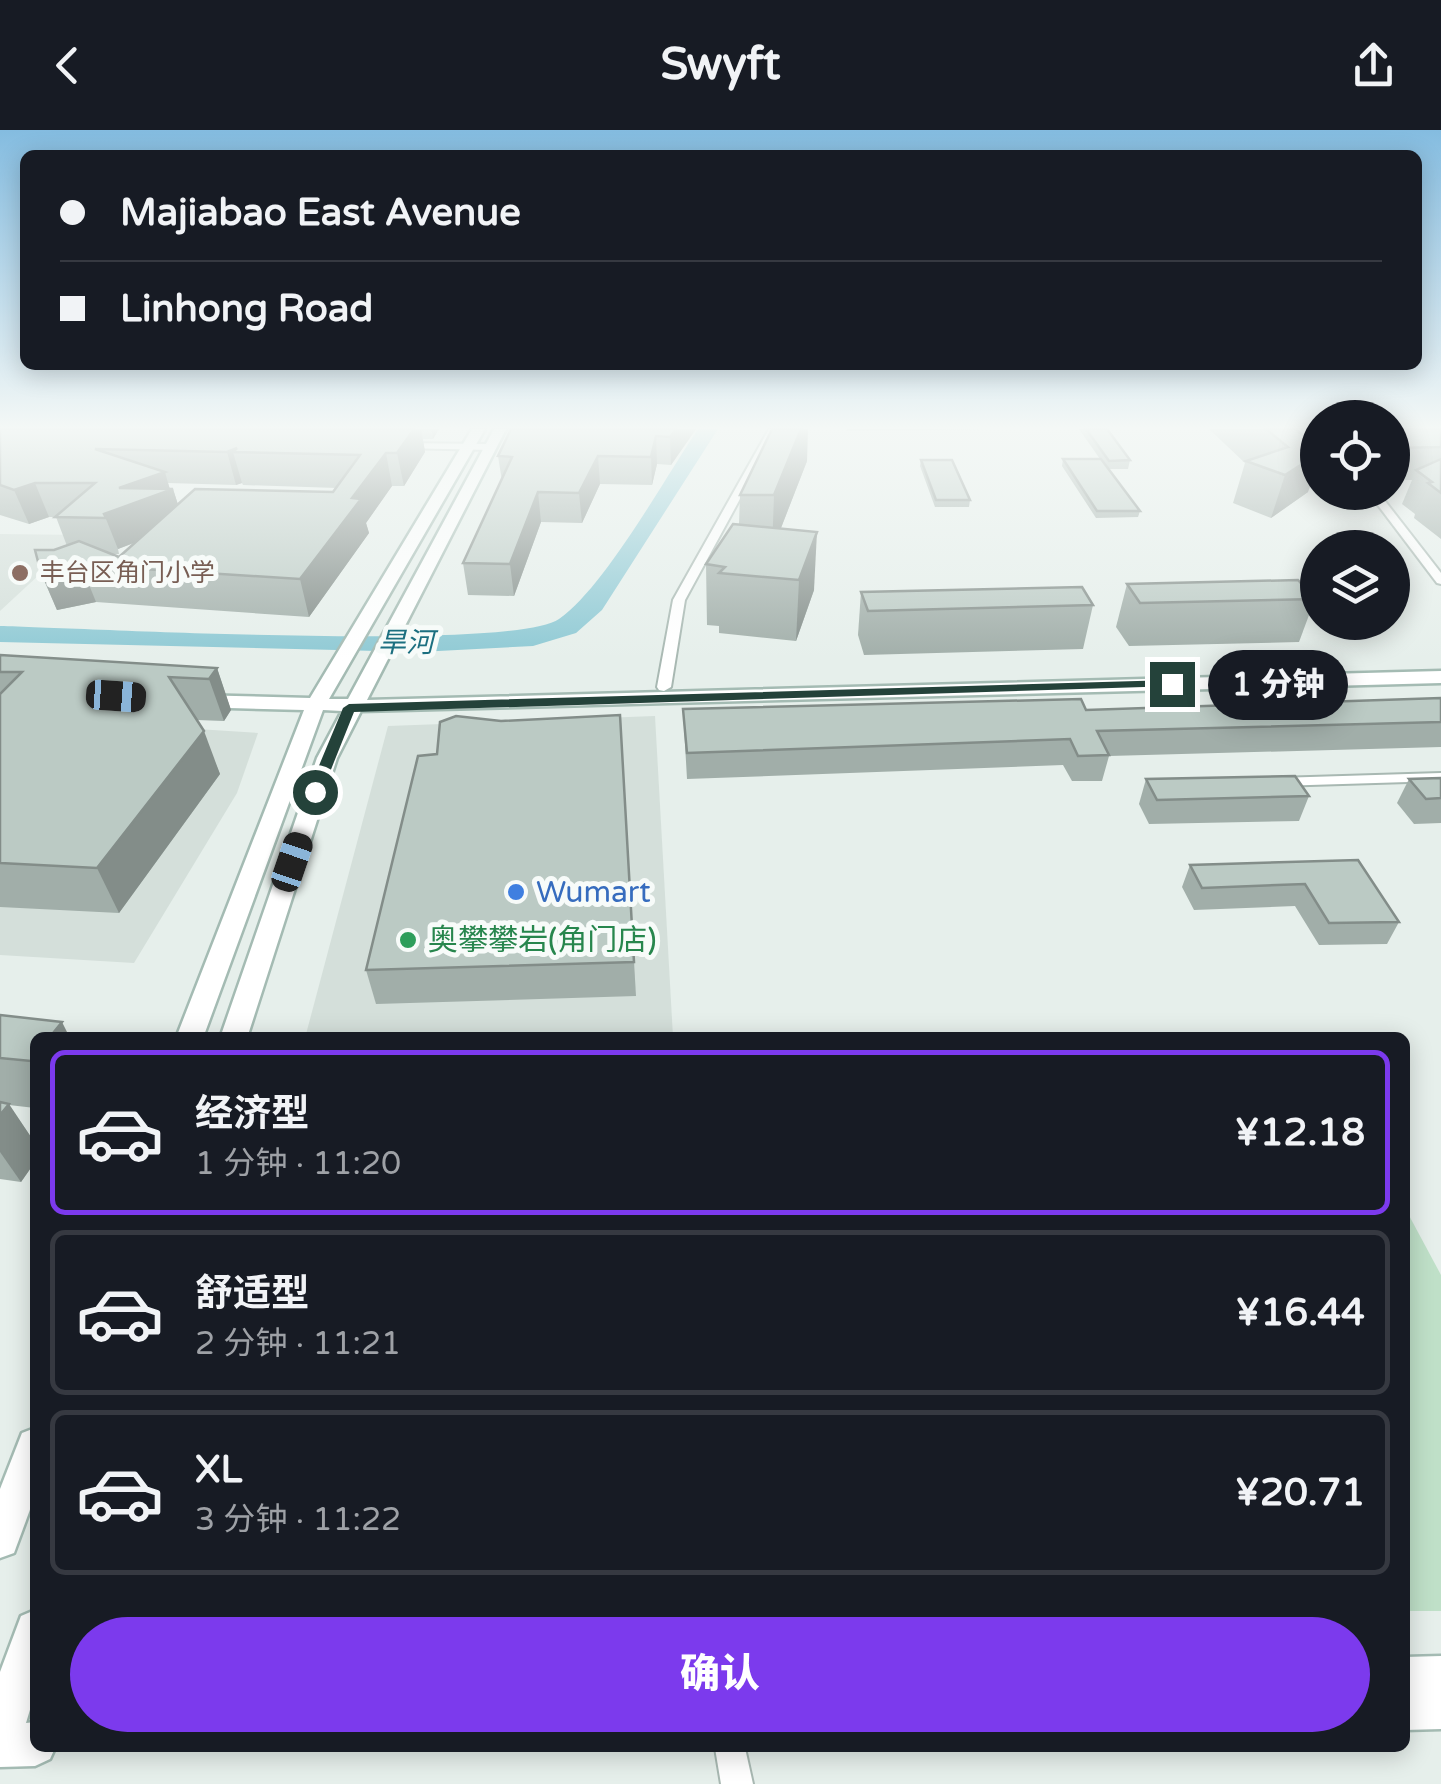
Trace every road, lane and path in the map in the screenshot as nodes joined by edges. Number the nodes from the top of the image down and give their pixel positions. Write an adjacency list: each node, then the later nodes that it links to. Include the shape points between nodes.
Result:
1 (432, 506): 11 (main road)
2 (459, 506): 10 (main road)
3 (731, 506): 8 (street, via 679,600)
4 (1387, 510): 5 (street)
5 (1441, 581)
6 (1441, 663): 8 (main road)
7 (1441, 677): 10 (main road)
8 (664, 687): 10 (main road)
9 (171, 700): 11 (main road)
10 (353, 702): 11 (main road); 15 (main road, via 326,758)
11 (314, 708): 14 (main road)
12 (1441, 776): 13 (street)
13 (1267, 782)
14 (191, 1032)
15 (235, 1032)
16 (30, 1459): 17 (main road)
17 (0, 1538)
18 (30, 1646): 21 (main road)
19 (1441, 1677): 20 (main road)
20 (1410, 1678)
21 (17, 1688): 24 (main road)
22 (1441, 1708): 23 (main road)
23 (1410, 1709)
24 (0, 1735)
25 (30, 1744): 26 (main road)
26 (0, 1745)
27 (731, 1752): 28 (street)
28 (737, 1784)

